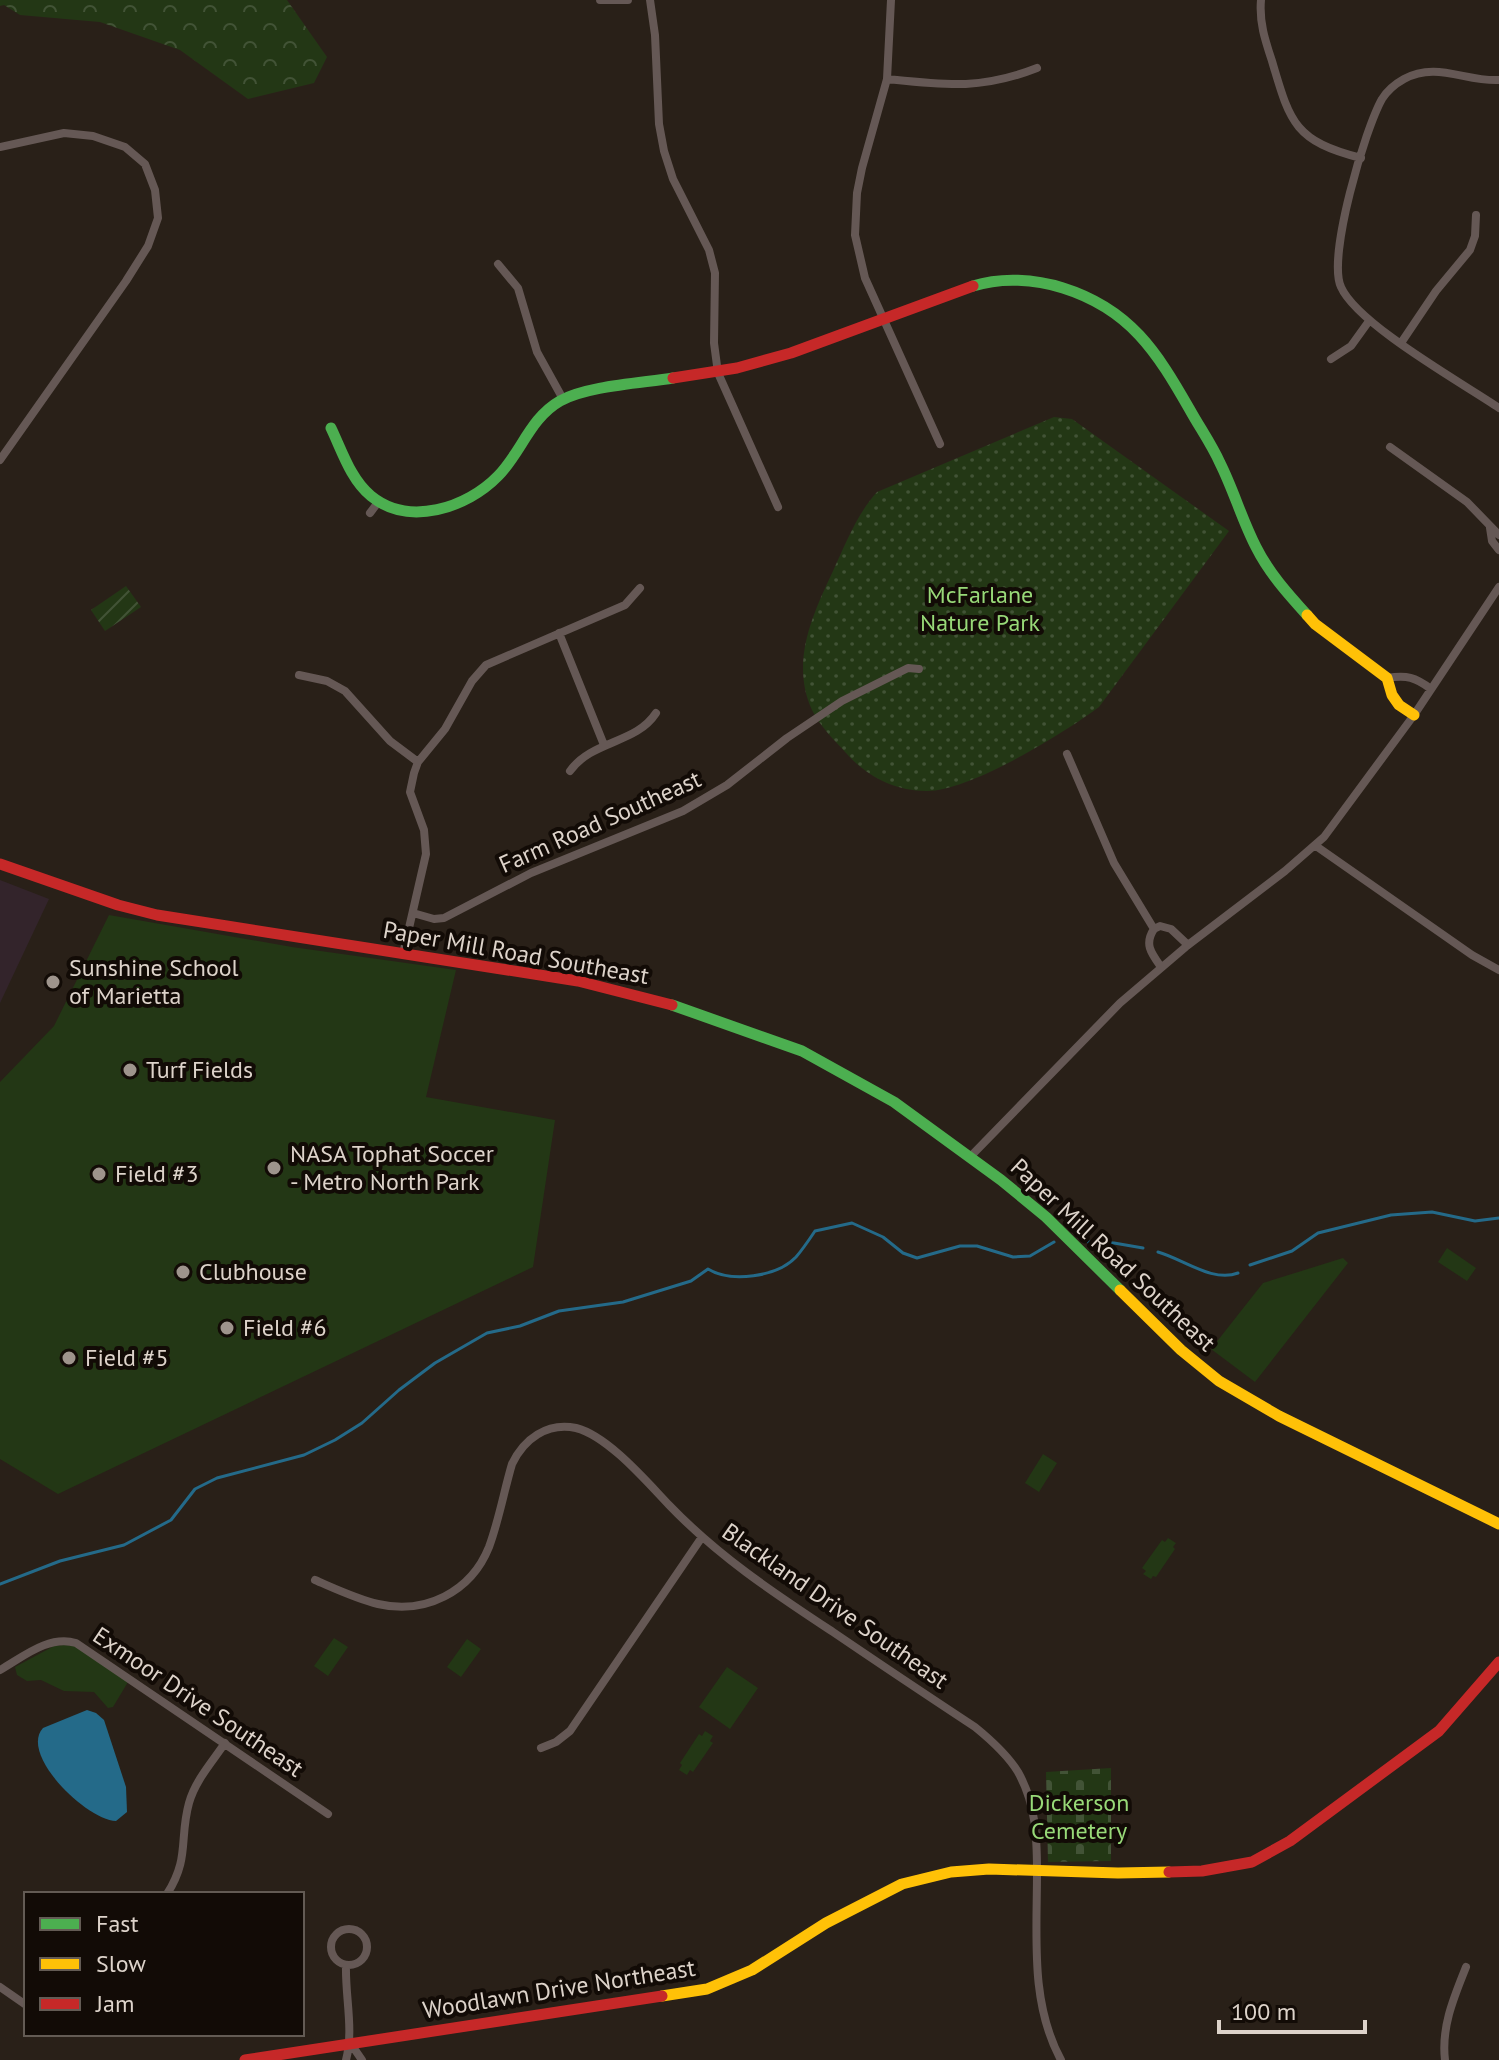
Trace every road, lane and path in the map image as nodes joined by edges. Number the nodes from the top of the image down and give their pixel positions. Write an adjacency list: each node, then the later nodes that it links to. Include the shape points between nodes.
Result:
1 (600, 0): 2 (street)
2 (628, 0)
3 (650, 0): 17 (street, via 664,151 715,273)
4 (891, 0): 7 (street)
5 (1261, 0): 10 (street, via 1261,25 1292,120 1312,140)
6 (1037, 68): 7 (street, via 979,85)
7 (887, 79): 13 (street, via 855,215 858,255)
8 (1499, 80): 10 (street, via 1431,70 1407,78 1381,101)
9 (0, 147): 23 (street, via 64,133 115,143 145,164 158,218 148,246)
10 (1361, 158): 14 (street, via 1338,243 1337,273 1351,303)
11 (1476, 215): 15 (street, via 1470,250)
12 (498, 264): 18 (street, via 518,288 537,352)
13 (884, 318): 17 (street); 21 (street); 35 (street, via 980,284 1016,280 1067,288 1122,317 1153,350 1190,409 1273,576 1315,624)
14 (1369, 321): 15 (street); 16 (street, via 1351,346)
15 (1401, 343): 19 (street)
16 (1331, 359)
17 (718, 373): 18 (street); 25 (street)
18 (563, 399): 24 (street, via 533,423 497,478 474,495 430,512 403,511)
19 (1499, 408)
20 (331, 428): 24 (street, via 363,488)
21 (940, 444)
22 (1390, 447): 27 (street, via 1467,502)
23 (0, 460)
24 (379, 501): 26 (street)
25 (778, 507)
26 (370, 513)
27 (1490, 528): 28 (street); 29 (street)
28 (1499, 535)
29 (1499, 550)
30 (1499, 587): 36 (street)
31 (640, 588): 32 (street, via 625,605)
32 (559, 633): 39 (street); 41 (street, via 486,665)
33 (919, 669): 45 (street, Farm Road Southeast, via 908,668 842,701 683,811 531,873 444,918)
34 (299, 675): 41 (street, via 345,691 390,741)
35 (1387, 678): 36 (street, via 1405,675); 38 (street, via 1399,705)
36 (1431, 689): 38 (street)
37 (656, 713): 39 (street, via 641,729)
38 (1414, 715): 43 (street)
39 (604, 745): 42 (street, via 581,757)
40 (1067, 754): 46 (street, via 1114,863)
41 (418, 762): 45 (street, via 410,792 424,830 426,854)
42 (570, 771)
43 (1316, 846): 47 (street); 50 (street)
44 (0, 864): 48 (street, Paper Mill Road Southeast, via 132,910)
45 (413, 913): 48 (street)
46 (1154, 929): 47 (street, via 1171,929); 49 (street, via 1148,947)
47 (1188, 945): 49 (street)
48 (403, 954): 51 (street, Paper Mill Road Southeast, via 635,994 751,1031 861,1082)
49 (1161, 967): 51 (street, via 1089,1032)
50 (1499, 970)
51 (971, 1156): 52 (street, Paper Mill Road Southeast, via 1038,1210 1219,1381)
52 (1499, 1524)
53 (702, 1537): 54 (street, Blackland Drive Southeast, via 602,1442 576,1429 551,1429 532,1437 517,1453 488,1549 473,1574 453,1592 427,1604 402,1607 377,1604); 58 (street, via 570,1731); 60 (street, Blackland Drive Southeast, via 761,1585 993,1742 1017,1770 1035,1814)
54 (315, 1580)
55 (1499, 1662): 60 (street, Woodlawn Drive Northeast, via 1439,1731 1290,1841 1252,1862 1202,1871)
56 (0, 1670): 57 (street, Exmoor Drive Southeast, via 50,1642 76,1643)
57 (225, 1743): 59 (street, Exmoor Drive Southeast); 61 (street, via 193,1793 183,1862)
58 (541, 1748)
59 (328, 1814)
60 (1037, 1871): 66 (street, Woodlawn Drive Northeast, via 951,1872 902,1884 752,1970 707,1989); 70 (street, Blackland Drive Southeast, via 1040,1996)
61 (168, 1892)
62 (346, 1965): 62 (street, via 355,1964 367,1944 357,1931 348,1929 331,1946); 66 (street)
63 (1466, 1967): 71 (street, via 1445,2031)
64 (0, 1987): 65 (street)
65 (24, 2004)
66 (351, 2044): 67 (street, Woodlawn Drive Northeast); 68 (street); 69 (street)
67 (245, 2060)
68 (346, 2060)
69 (362, 2060)
70 (1061, 2060)
71 (1445, 2060)

